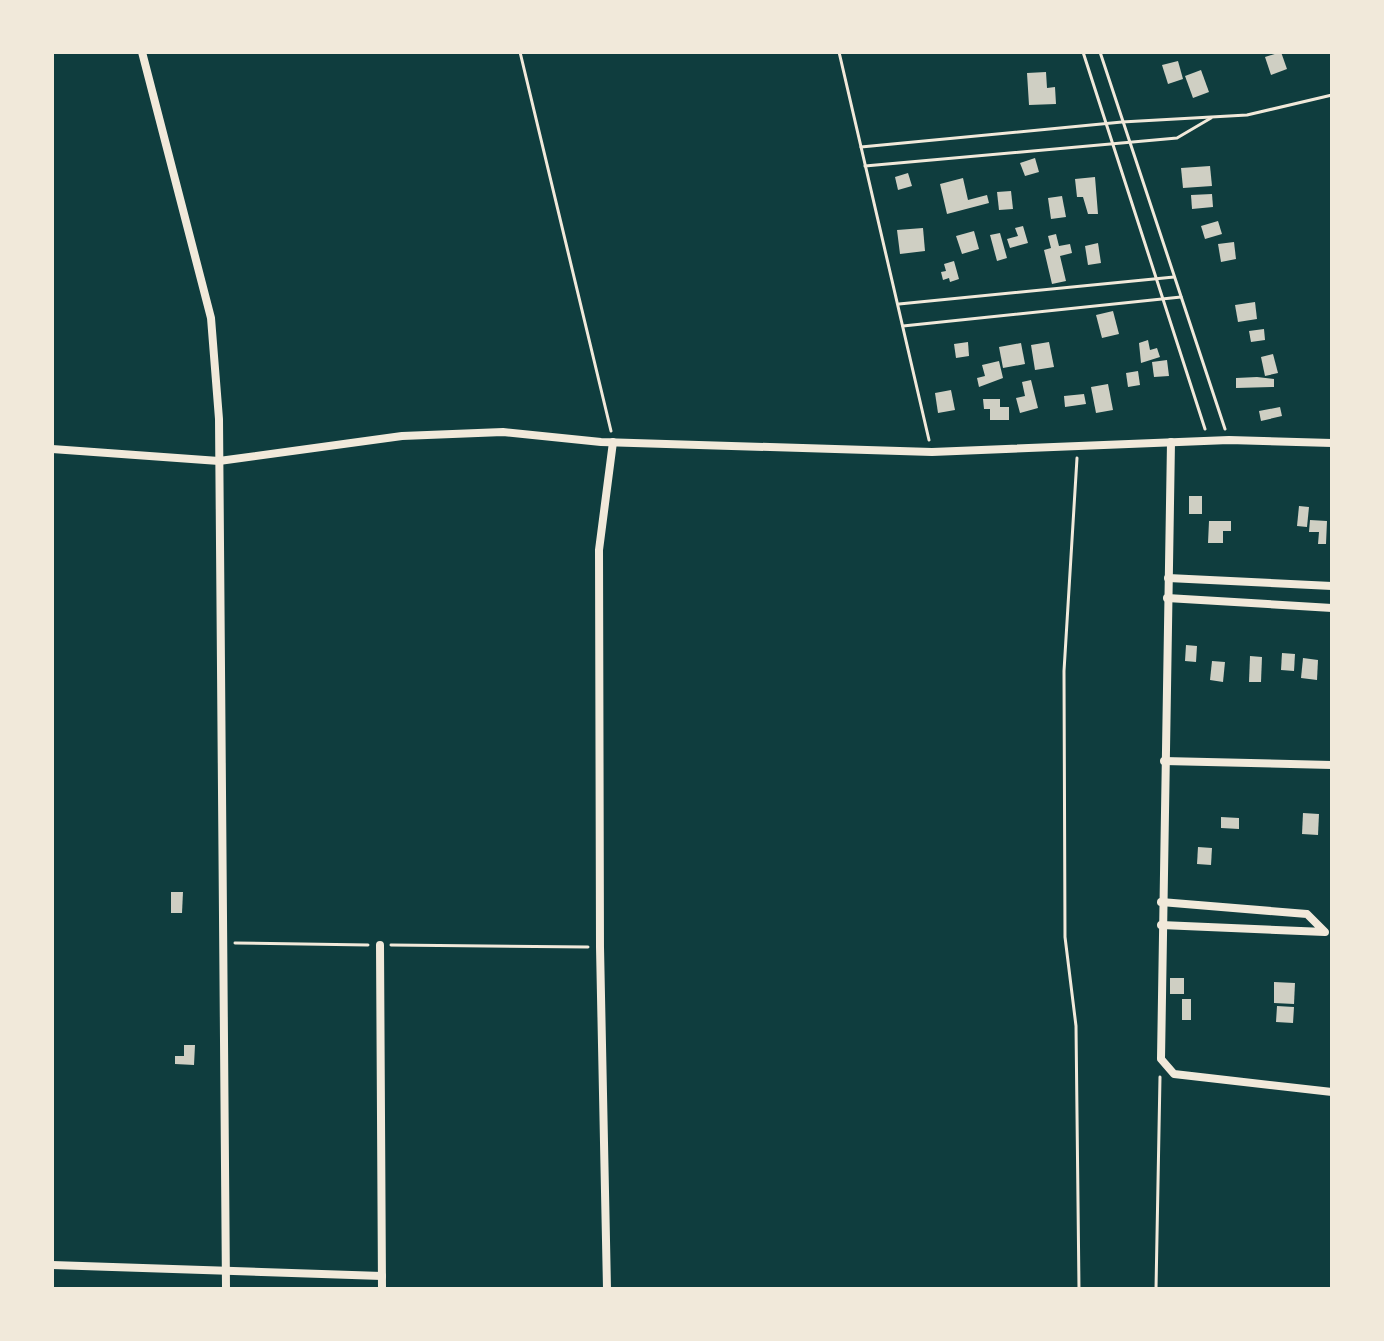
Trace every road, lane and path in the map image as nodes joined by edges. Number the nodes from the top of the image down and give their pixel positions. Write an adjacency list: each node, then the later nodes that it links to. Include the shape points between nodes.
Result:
1 (142, 52): 28 (street, via 211,318)
2 (520, 52): 22 (path)
3 (839, 52): 12 (path)
4 (1083, 52): 9 (path)
5 (1100, 52): 8 (path)
6 (1332, 95): 7 (path, via 1247,115)
7 (1213, 117): 8 (path); 10 (path, via 1177,138)
8 (1122, 122): 9 (path); 10 (path)
9 (1106, 123): 11 (path); 12 (path)
10 (1128, 142): 11 (path); 14 (path)
11 (1113, 143): 13 (path); 15 (path)
12 (861, 147): 13 (path)
13 (865, 166): 18 (path)
14 (1174, 277): 15 (path); 16 (path)
15 (1156, 278): 17 (path); 18 (path)
16 (1181, 297): 17 (path); 20 (path)
17 (1163, 299): 19 (path); 21 (path)
18 (898, 304): 19 (path)
19 (903, 326): 27 (path)
20 (1229, 440): 21 (street); 24 (street)
21 (1209, 441): 23 (street)
22 (613, 442): 27 (street); 28 (street, via 503,432 402,436); 40 (street, via 599,550)
23 (1171, 442): 25 (street); 29 (street)
24 (1332, 443)
25 (1078, 446): 27 (street); 49 (path, via 1064,686 1065,937 1076,1026)
26 (52, 449): 28 (street)
27 (932, 452)
28 (219, 461): 38 (street)
29 (1168, 578): 30 (street); 31 (street)
30 (1332, 586)
31 (1167, 598): 32 (street); 33 (street)
32 (1332, 608)
33 (1164, 761): 34 (street); 35 (street)
34 (1332, 765)
35 (1161, 902): 36 (street); 37 (street, via 1307,914)
36 (1161, 925): 37 (street); 41 (street)
37 (1328, 932)
38 (223, 943): 39 (path); 44 (street)
39 (380, 945): 40 (path); 45 (street)
40 (600, 947): 48 (street)
41 (1161, 1059): 42 (street, via 1174,1074); 50 (path)
42 (1332, 1092)
43 (52, 1265): 44 (street)
44 (226, 1272): 45 (street); 46 (street)
45 (382, 1276): 47 (street)
46 (226, 1289)
47 (382, 1289)
48 (607, 1289)
49 (1079, 1289)
50 (1156, 1289)

